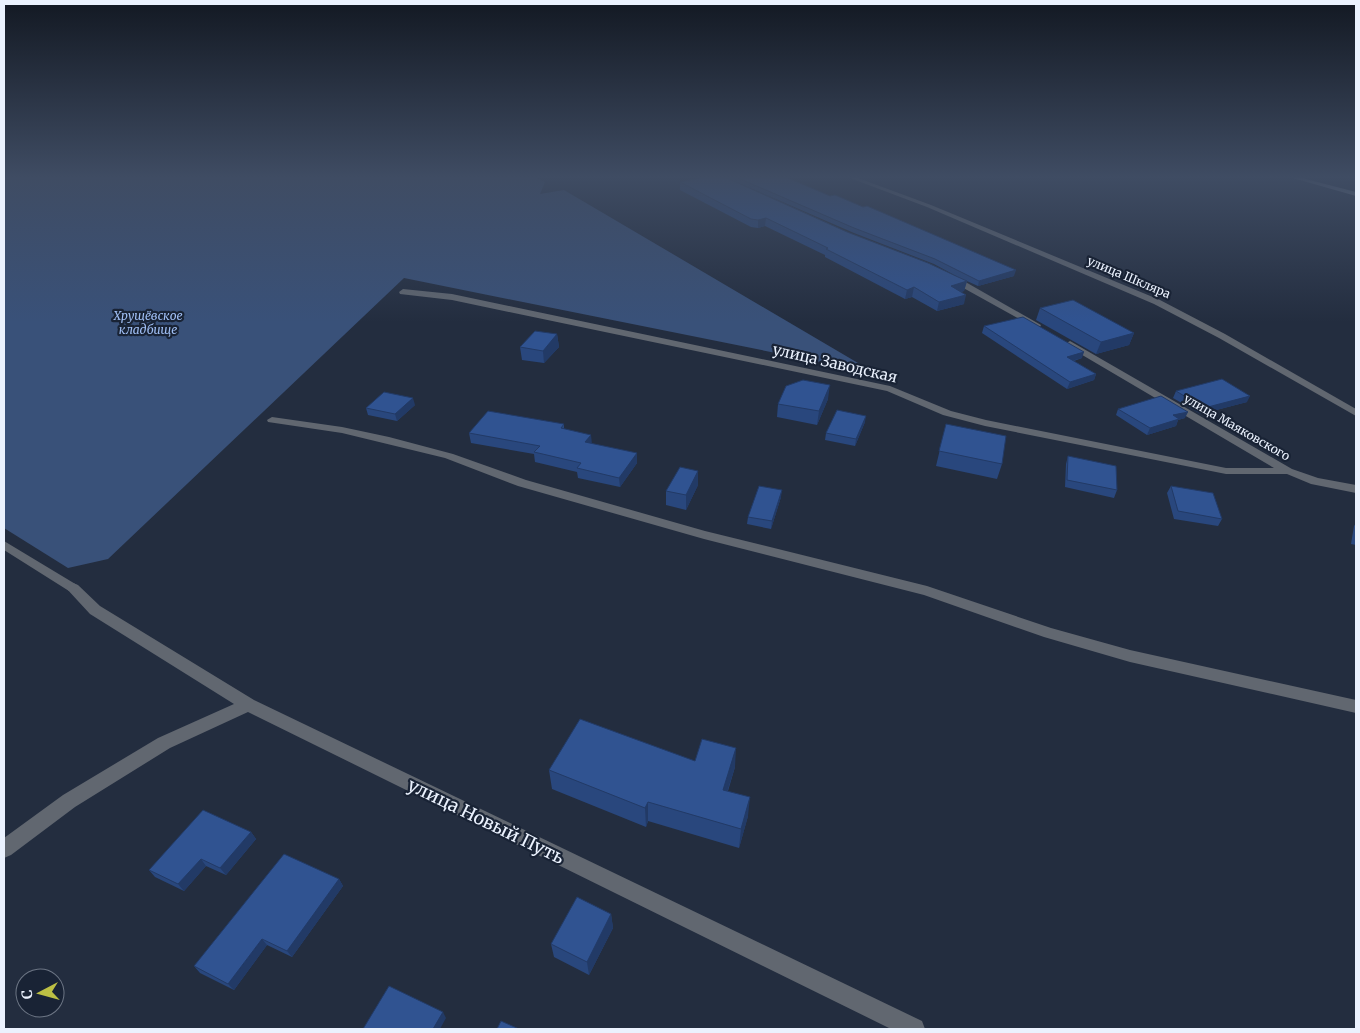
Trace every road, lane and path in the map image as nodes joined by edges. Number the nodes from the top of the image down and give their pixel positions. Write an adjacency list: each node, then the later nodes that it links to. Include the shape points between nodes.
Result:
1 (977, 226): 6 (street, улица Шкляра, via 1157,302)
2 (944, 274): 4 (street)
3 (403, 292): 8 (street, улица Заводская, via 452,297 890,389 947,413 985,423 1226,472)
4 (1049, 332)
5 (1058, 337): 8 (street, улица Маяковского)
6 (1356, 413)
7 (272, 420): 13 (street, via 342,430 449,456 522,483 704,535 927,591 1049,633 1130,656)
8 (1288, 472): 9 (street)
9 (1356, 489)
10 (4, 545): 11 (lane)
11 (73, 588): 12 (street, улица Новый Путь, via 96,610)
12 (248, 705): 14 (street, via 164,743 69,801); 15 (street, улица Новый Путь)
13 (1356, 707)
14 (4, 849)
15 (914, 1029)

